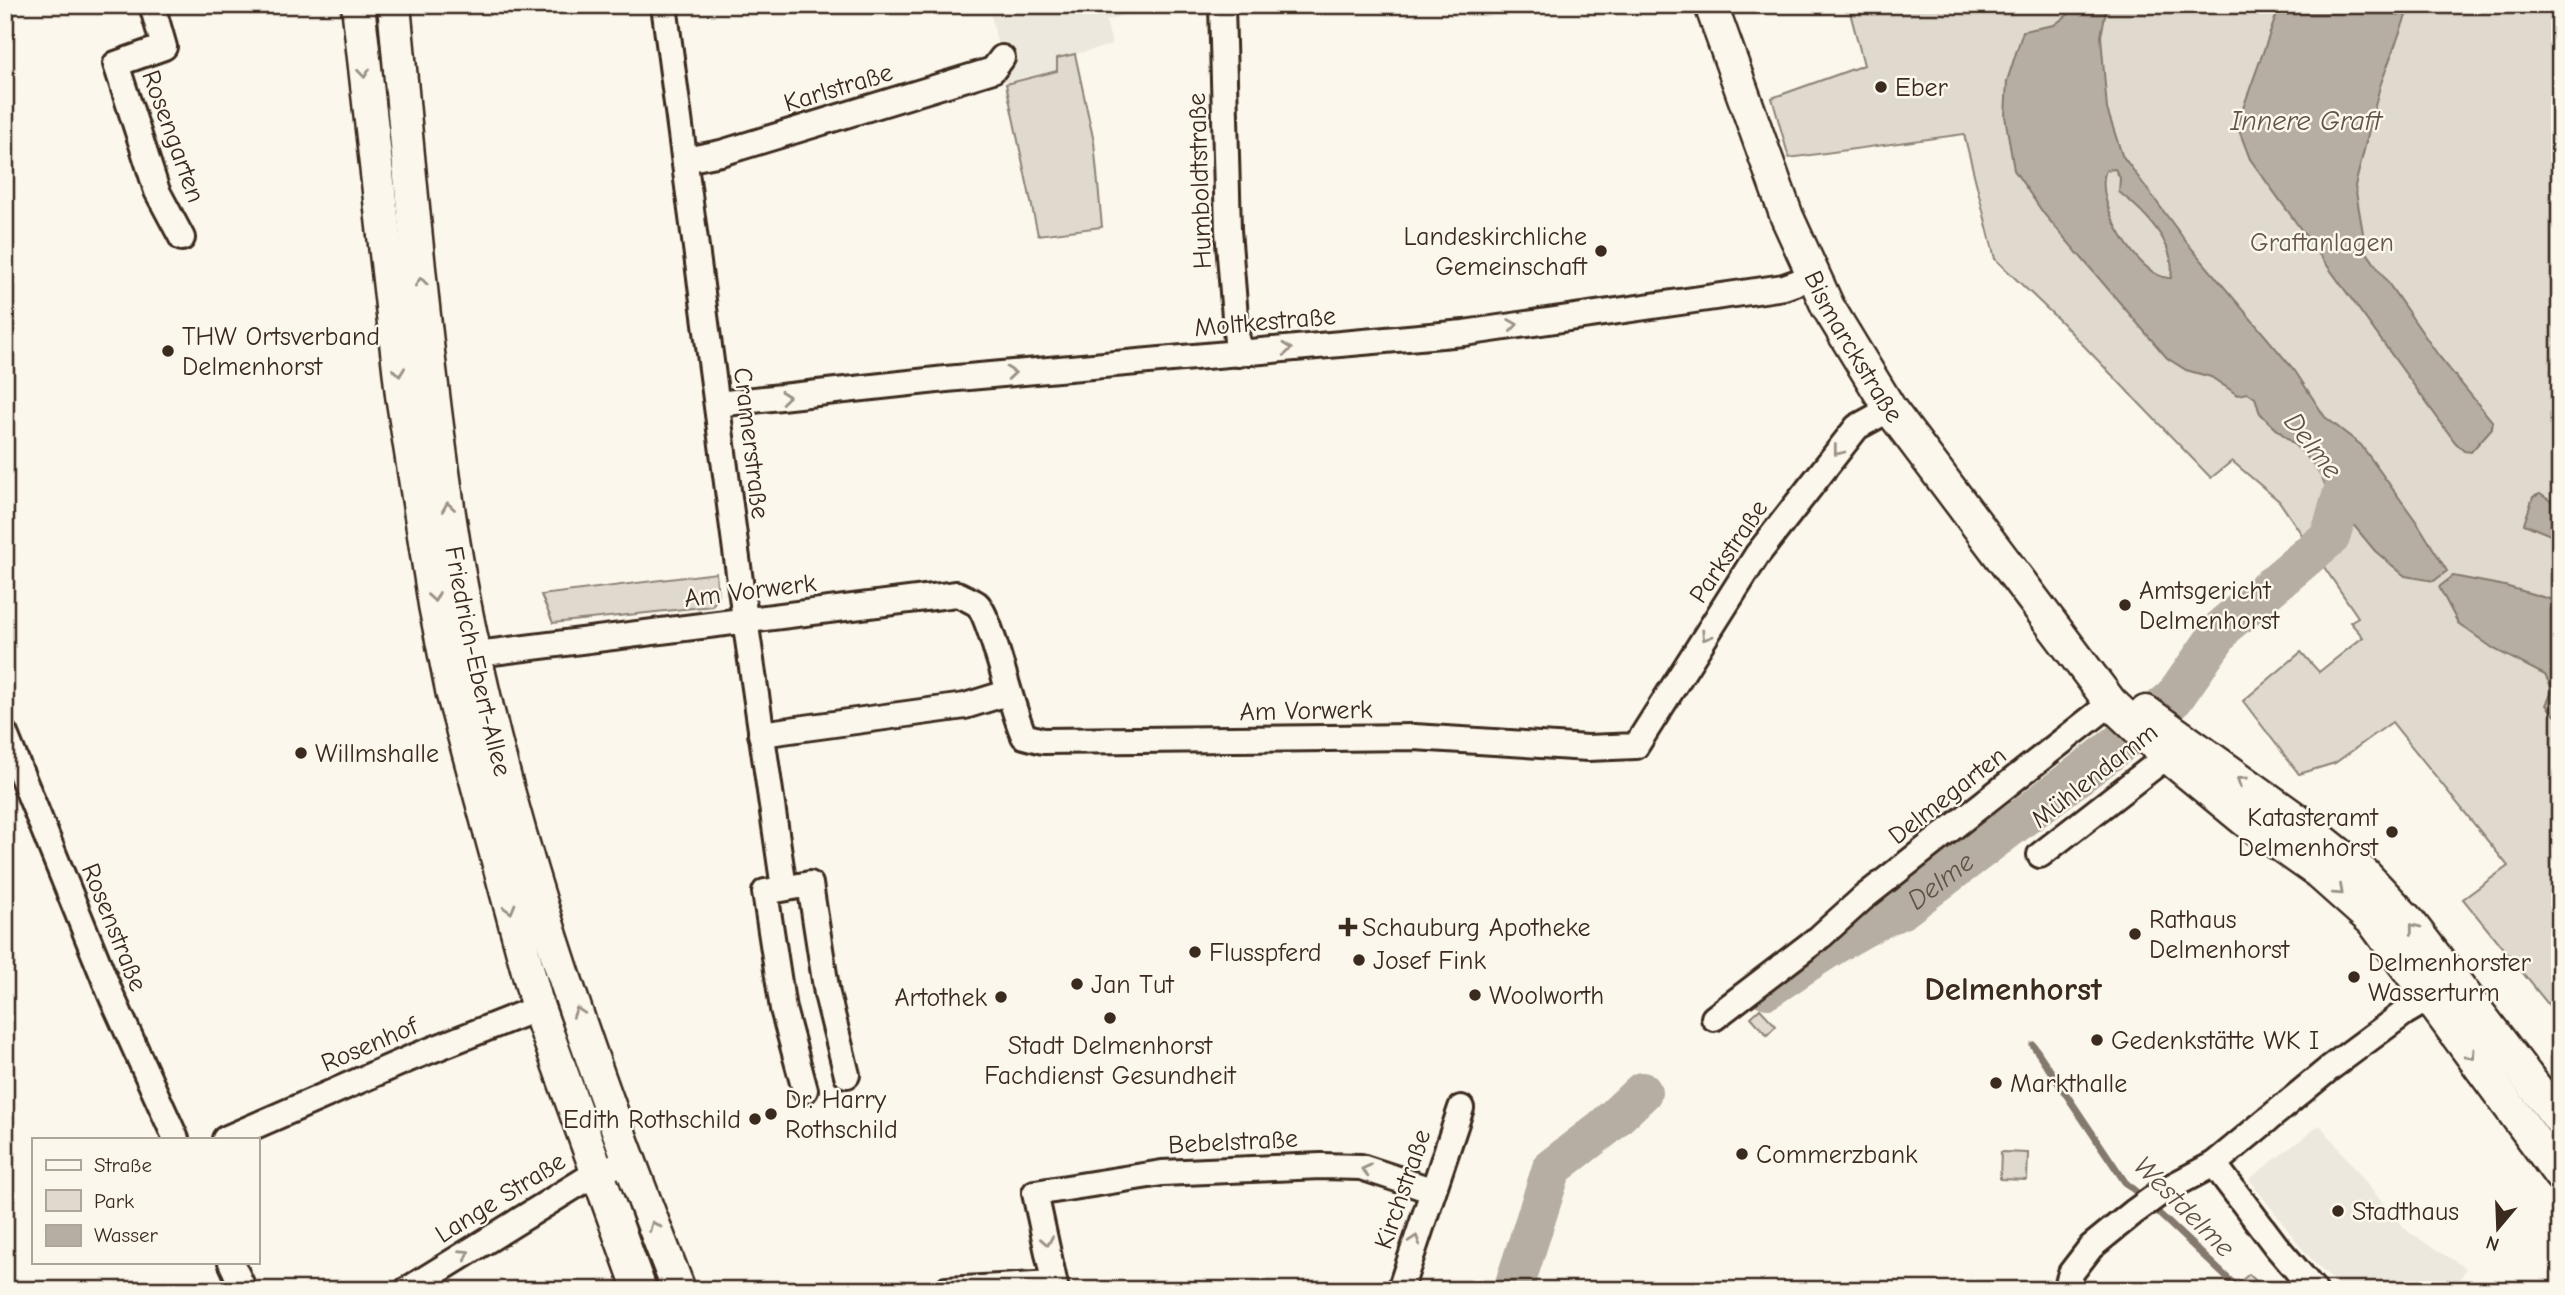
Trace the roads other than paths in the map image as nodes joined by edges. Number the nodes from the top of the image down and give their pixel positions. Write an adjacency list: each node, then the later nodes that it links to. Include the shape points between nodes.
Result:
1 (152, 5): 9 (street, Rosengarten, via 164,47 116,64 157,191)
2 (358, 5): 25 (main road, Friedrich-Ebert-Allee, one-way to 25, via 397,354 435,605 478,798)
3 (394, 5): 15 (main road, Friedrich-Ebert-Allee, one-way to 3, via 449,516)
4 (664, 5): 8 (street, Cramerstraße)
5 (1222, 5): 11 (street, Humboldtstraße, via 1228,230)
6 (1711, 5): 10 (main road, Bismarckstraße, via 1787,217)
7 (1002, 58): 8 (street, Karlstraße, via 993,70 733,150)
8 (685, 160): 12 (street, Cramerstraße)
9 (182, 238)
10 (1815, 276): 11 (street, Moltkestraße, one-way to 10, via 1464,333 1784,287); 13 (main road, Bismarckstraße, via 1828,307)
11 (1238, 354): 12 (street, Moltkestraße, one-way to 11)
12 (717, 404): 14 (street, Cramerstraße)
13 (1890, 409): 17 (main road, Bismarckstraße, via 2070,646); 21 (street, Parkstraße, one-way to 21, via 1857,427 1757,555)
14 (745, 619): 15 (street, Am Vorwerk); 16 (street, Am Vorwerk, via 957,594 978,604 988,621); 19 (street, Cramerstraße)
15 (477, 654): 33 (main road, Friedrich-Ebert-Allee, one-way to 15, via 528,855)
16 (1007, 693): 19 (street, via 965,705); 21 (street, Am Vorwerk, via 1024,736 1043,741 1414,737 1588,748)
17 (2122, 707): 20 (main road, Bismarckstraße); 26 (street, Delmegarten, via 1863,898 1819,938)
18 (5, 734): 31 (street, Rosenstraße, via 111,995)
19 (761, 734): 23 (street, Cramerstraße)
20 (2166, 741): 22 (street, Mühlendamm); 24 (main road, Bismarckstraße, via 2293,817 2364,874 2409,922)
21 (1636, 746)
22 (2040, 855)
23 (784, 888): 27 (street, via 810,884 827,994); 28 (street, via 765,891 783,1009)
24 (2443, 991): 30 (main road); 34 (street, via 2404,1013 2330,1068); 36 (main road, one-way to 36)
25 (538, 1008): 32 (street, Rosenhof); 35 (main road, Friedrich-Ebert-Allee)
26 (1714, 1018)
27 (847, 1075)
28 (805, 1090)
29 (1461, 1108): 37 (street, Kirchstraße)
30 (2560, 1120)
31 (176, 1138)
32 (227, 1138)
33 (628, 1161): 35 (street, Lange Straße); 43 (main road, Friedrich-Ebert-Allee, one-way to 33)
34 (2214, 1164): 46 (street, via 2163,1191 2091,1247 2071,1273); 47 (street)
35 (596, 1173): 41 (street, Lange Straße, one-way to 35); 42 (main road, Friedrich-Ebert-Allee)
36 (2560, 1175)
37 (1431, 1190): 39 (street, Bebelstraße, one-way to 39, via 1361,1167 1321,1166 1162,1173 1035,1193); 45 (street, Kirchstraße, one-way to 37)
38 (232, 1264): 40 (street)
39 (1055, 1287): 44 (street)
40 (244, 1290)
41 (407, 1290)
42 (640, 1290)
43 (679, 1290)
44 (946, 1290)
45 (1400, 1290)
46 (2066, 1290)
47 (2314, 1290)

